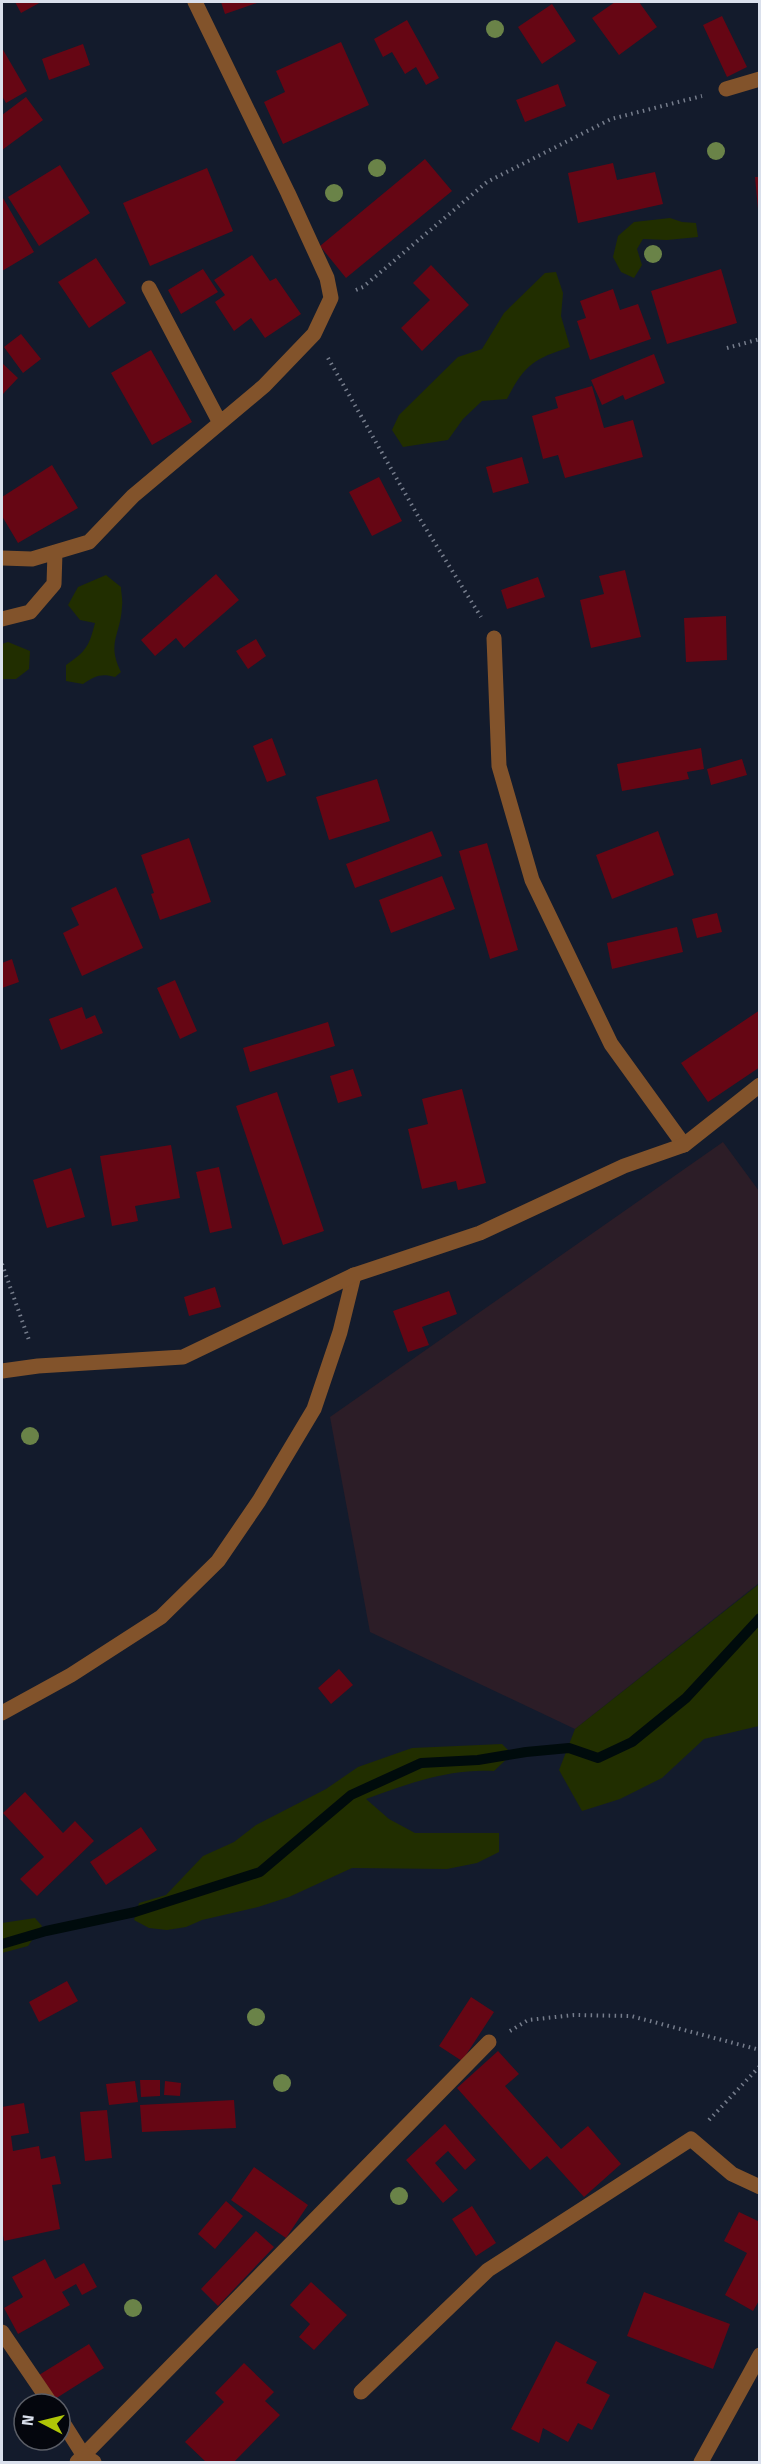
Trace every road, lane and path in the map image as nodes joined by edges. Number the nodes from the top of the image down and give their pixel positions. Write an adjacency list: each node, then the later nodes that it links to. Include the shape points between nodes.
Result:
1 (195, 2): 5 (street, via 288,193 327,278)
2 (759, 78): 3 (street)
3 (726, 89): 5 (path, via 611,119 487,182 363,287)
4 (149, 288): 9 (street)
5 (332, 298): 6 (street)
6 (314, 334): 9 (street, via 264,386); 13 (path, via 418,516)
7 (759, 339): 8 (path)
8 (727, 348)
9 (220, 423): 10 (street, via 133,496 89,542)
10 (55, 552): 11 (street, via 32,559); 12 (street, via 54,584 30,612)
11 (2, 558)
12 (2, 620)
13 (494, 638): 15 (street, via 499,766 532,880 611,1044)
14 (759, 1085): 15 (street)
15 (684, 1145): 17 (street, via 624,1166 480,1233)
16 (2, 1264): 18 (path)
17 (354, 1275): 18 (street, via 183,1357); 20 (street, via 314,1409 218,1561 161,1617 71,1675)
18 (38, 1366): 19 (street)
19 (2, 1371)
20 (2, 1713)
21 (489, 2042): 22 (path, via 528,2020 574,2015 631,2016); 31 (street)
22 (759, 2050)
23 (759, 2066): 24 (path)
24 (691, 2139): 25 (street, via 732,2174); 29 (street, via 488,2270)
25 (759, 2187)
26 (2, 2332): 28 (street)
27 (759, 2355): 32 (street)
28 (43, 2392)
29 (361, 2392)
30 (72, 2438): 31 (street)
31 (85, 2460)
32 (702, 2463)

